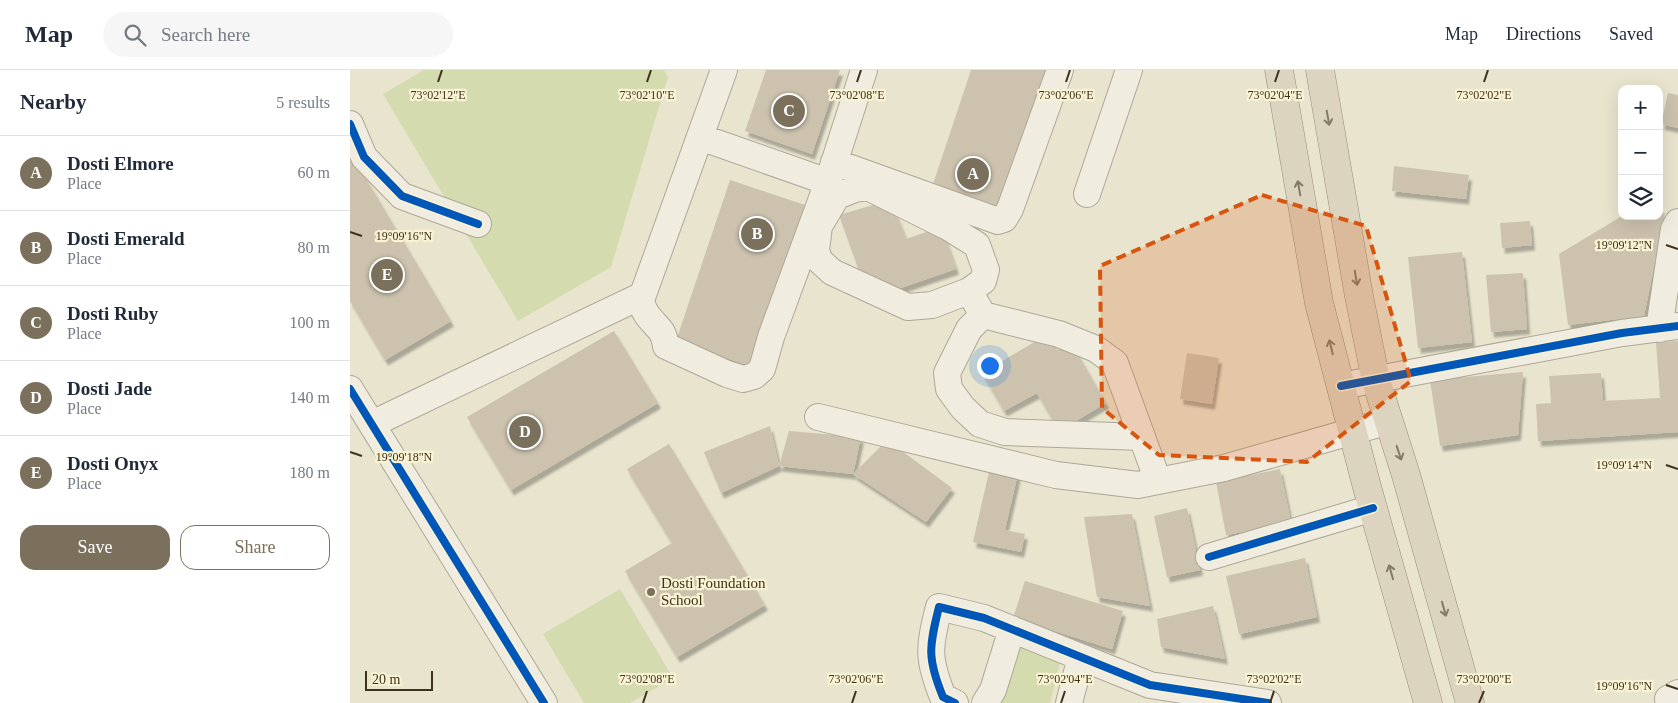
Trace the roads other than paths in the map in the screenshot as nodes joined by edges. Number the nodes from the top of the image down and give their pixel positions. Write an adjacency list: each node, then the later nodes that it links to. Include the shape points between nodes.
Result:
1 (724, 70): 8 (street)
2 (864, 70): 9 (street)
3 (1060, 70): 9 (street, via 1004,219 998,221)
4 (1129, 70): 10 (street)
5 (1279, 70): 18 (highway, one-way to 5, via 1319,303)
6 (1320, 70): 17 (highway, one-way to 17)
7 (350, 124): 12 (street, via 364,157 402,196)
8 (700, 137): 9 (street); 14 (street)
9 (831, 172): 14 (street, via 762,369 754,376 743,378 727,374 666,346 662,332 643,308)
10 (1087, 194)
11 (1678, 222): 16 (street, via 1674,229)
12 (478, 224)
13 (969, 291): 13 (street, via 983,281 986,270 977,244 868,187 836,196 819,226 816,251 820,261 832,272 908,307 932,305); 15 (street)
14 (643, 295): 22 (street)
15 (983, 315): 24 (street, via 1060,334 1096,349 1115,363); 24 (street, via 969,329 947,374 949,389 980,424 1005,432)
16 (1668, 327): 17 (street, via 1511,353)
17 (1376, 381): 18 (street); 21 (highway)
18 (1340, 386): 23 (highway)
19 (350, 389): 22 (street)
20 (818, 417): 25 (street, via 1056,475 1138,485)
21 (1389, 421): 23 (street); 37 (highway, one-way to 37)
22 (372, 424): 31 (street)
23 (1352, 430): 25 (street, via 1224,468); 26 (highway)
24 (1142, 437): 25 (street)
25 (1158, 481)
26 (1373, 508): 27 (street); 36 (highway, one-way to 26)
27 (1209, 557)
28 (1012, 629): 29 (street); 32 (street, via 939,607 930,655 943,698); 33 (street, via 993,690)
29 (1081, 656): 30 (street); 34 (street)
30 (1179, 696): 35 (street)
31 (544, 703)
32 (955, 703)
33 (985, 703)
34 (1069, 703)
35 (1268, 703)
36 (1428, 703)
37 (1470, 703)

